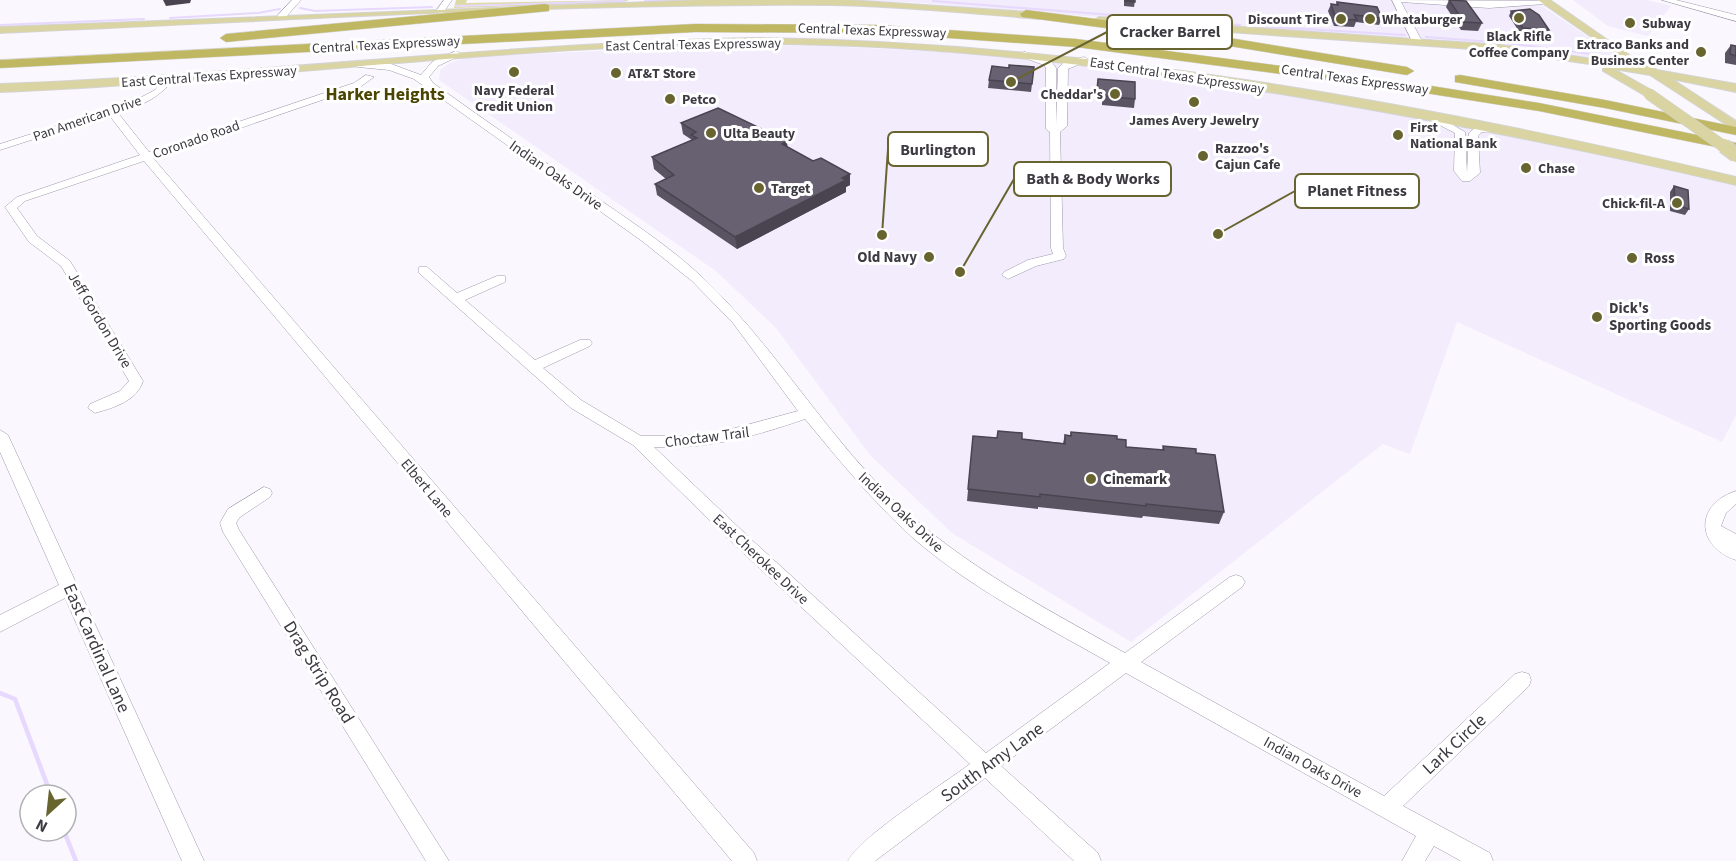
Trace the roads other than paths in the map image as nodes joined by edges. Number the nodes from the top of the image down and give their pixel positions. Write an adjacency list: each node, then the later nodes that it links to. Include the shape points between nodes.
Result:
1 (297, 0): 12 (street)
2 (448, 0): 10 (street)
3 (1396, 0): 16 (street)
4 (1403, 0): 5 (street, via 1490,5)
5 (1548, 0): 17 (main road); 21 (main road)
6 (1666, 0): 13 (street)
7 (634, 3): 8 (main road); 9 (main road)
8 (918, 3): 11 (main road)
9 (545, 8): 10 (main road); 11 (highway, Central Texas Expressway, via 220,39 693,16 868,16 1125,36 1412,72 1154,30)
10 (440, 10): 12 (main road)
11 (1026, 14): 15 (main road)
12 (281, 17): 14 (main road)
13 (1736, 18)
14 (0, 30)
15 (1311, 35): 16 (main road); 45 (main road, bridge, via 1585,64 1616,72)
16 (1417, 41): 25 (main road)
17 (1608, 45): 25 (main road, via 1608,57); 28 (main road)
18 (927, 46): 19 (main road, East Central Texas Expressway, via 756,41); 23 (main road, East Central Texas Expressway); 29 (highway, via 1117,54)
19 (510, 50): 20 (highway); 22 (main road, East Central Texas Expressway)
20 (238, 52): 27 (highway, Central Texas Expressway); 29 (highway, Central Texas Expressway, via 695,28 822,27 1076,43)
21 (1633, 53): 28 (main road); 33 (main road)
22 (456, 54): 26 (main road, East Central Texas Expressway); 34 (street, via 428,70 424,77)
23 (1025, 55): 24 (main road, East Central Texas Expressway); 42 (street, via 1052,68 1051,129)
24 (1084, 60): 38 (main road, East Central Texas Expressway); 42 (street, via 1062,68 1062,126)
25 (1587, 60): 28 (main road)
26 (355, 63): 32 (main road, East Central Texas Expressway); 34 (street, Indian Oaks Drive, via 400,69)
27 (0, 64)
28 (1648, 68): 33 (main road); 41 (main road)
29 (1316, 74): 44 (highway, Central Texas Expressway, via 1539,107)
30 (1440, 76): 41 (highway, Central Texas Expressway)
31 (369, 77): 46 (street, Coronado Road, via 357,85)
32 (168, 80): 35 (main road, East Central Texas Expressway); 37 (street, Pan American Drive, via 158,92 138,104)
33 (1713, 83): 36 (main road)
34 (428, 84): 57 (street, Indian Oaks Drive, via 688,271 738,321)
35 (0, 88)
36 (1736, 88)
37 (112, 112): 43 (street, Pan American Drive); 46 (street, Elbert Lane)
38 (1430, 116): 39 (main road, East Central Texas Expressway); 40 (street, via 1460,132 1460,171 1466,179 1474,173 1473,135 1479,129)
39 (1444, 118): 40 (main road, East Central Texas Expressway); 47 (main road, via 1464,117 1535,128 1709,167)
40 (1498, 128): 48 (main road, East Central Texas Expressway)
41 (1736, 129)
42 (1056, 131): 51 (street, via 1060,256 1032,263)
43 (0, 147)
44 (1736, 148)
45 (1736, 155)
46 (146, 156): 49 (street, Coronado Road); 75 (street, Elbert Lane)
47 (1736, 169)
48 (1736, 181)
49 (21, 199): 56 (street, Jeff Gordon Drive, via 11,207 33,239 66,264 136,381 129,393)
50 (423, 270): 53 (street, East Cherokee Drive)
51 (1008, 275)
52 (501, 279): 53 (street)
53 (455, 299): 55 (street, East Cherokee Drive)
54 (585, 343): 55 (street)
55 (532, 367): 59 (street, East Cherokee Drive, via 576,404)
56 (95, 408)
57 (808, 413): 59 (street, Choctaw Trail, via 746,434 673,444); 68 (street, Indian Oaks Drive, via 870,486 935,546 988,584)
58 (0, 435): 66 (street, East Cardinal Lane)
59 (638, 441): 70 (street, East Cherokee Drive)
60 (264, 493): 74 (street, Drag Strip Road, via 234,513 228,523 231,532)
61 (1736, 497): 62 (street, via 1720,507)
62 (1713, 530): 63 (street); 64 (street, via 1722,546)
63 (1736, 542)
64 (1736, 554)
65 (1236, 582): 68 (street, South Amy Lane)
66 (69, 588): 67 (street); 73 (street, East Cardinal Lane)
67 (0, 624)
68 (1126, 663): 70 (street, South Amy Lane); 71 (street, Indian Oaks Drive)
69 (1522, 680): 71 (street, Lark Circle)
70 (985, 767): 76 (street, South Amy Lane); 77 (street, East Cherokee Drive)
71 (1386, 808): 72 (street, Indian Oaks Drive)
72 (1431, 832): 78 (street); 79 (street, Indian Oaks Drive)
73 (193, 861)
74 (438, 861)
75 (746, 861)
76 (859, 861)
77 (1090, 861)
78 (1413, 861)
79 (1482, 861)

